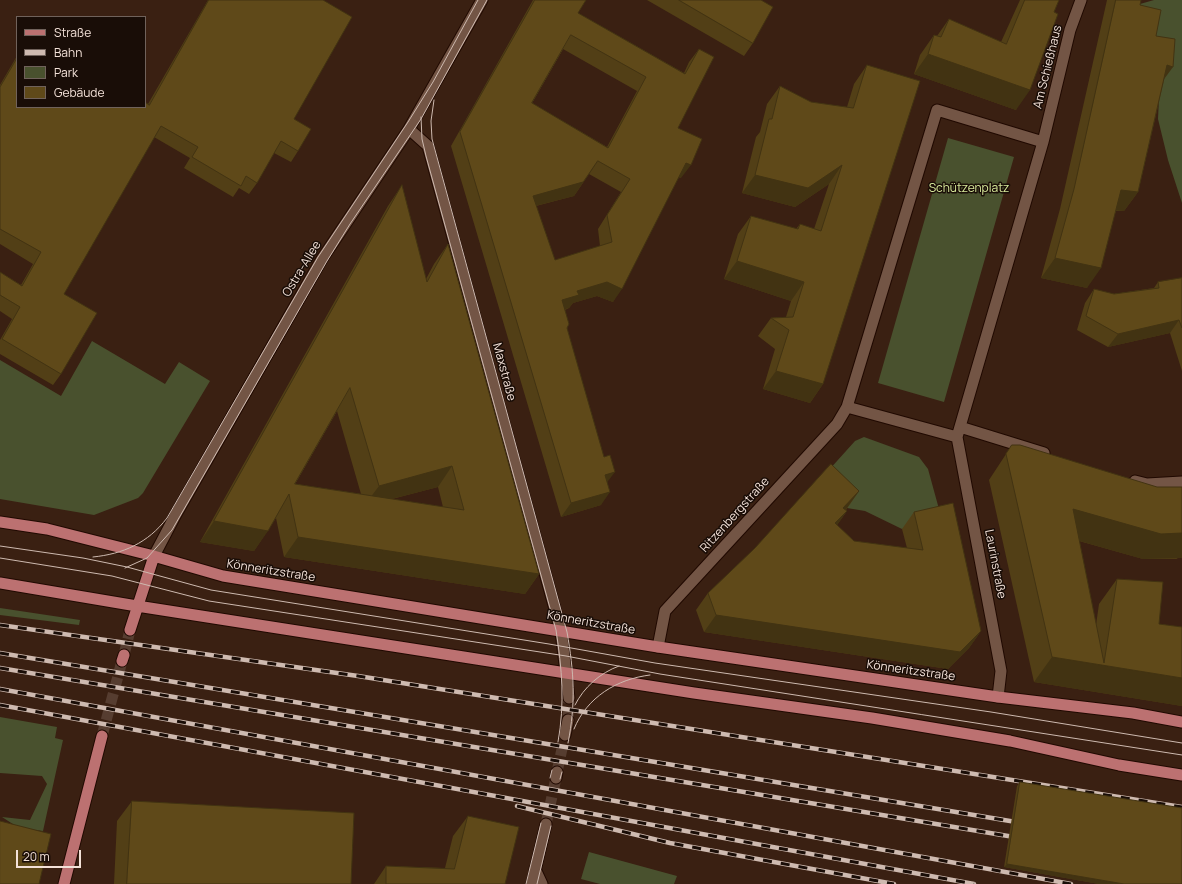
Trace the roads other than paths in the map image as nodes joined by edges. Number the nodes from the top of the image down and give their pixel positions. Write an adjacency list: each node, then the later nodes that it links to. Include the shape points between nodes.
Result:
1 (482, 0): 3 (street, Ostra-Allee)
2 (1081, 0): 4 (street, Am Schießhaus, via 1070,30)
3 (408, 129): 11 (street, Ostra-Allee, via 322,259); 15 (street, Maxstraße, via 428,146)
4 (1043, 142): 5 (street, via 937,110); 6 (street)
5 (847, 407): 6 (street); 16 (street, Ritzenbergstraße, via 838,424 665,611)
6 (959, 432): 7 (street); 18 (street, Laurinstraße, via 1001,671)
7 (1056, 457)
8 (1126, 479): 9 (street, via 1147,484)
9 (1182, 482)
10 (0, 522): 11 (main road, Könneritzstraße, via 47,529)
11 (154, 556): 13 (main road); 15 (main road, Könneritzstraße, via 213,574)
12 (0, 583): 13 (main road)
13 (137, 606): 14 (main road); 17 (main road)
14 (130, 630)
15 (561, 630): 16 (main road, Könneritzstraße); 17 (street, Maxstraße)
16 (658, 647): 18 (main road, Könneritzstraße)
17 (567, 672): 19 (street, Maxstraße); 24 (main road, via 1010,741 1119,765)
18 (998, 697): 21 (main road, Könneritzstraße, via 1126,712)
19 (569, 698)
20 (568, 720): 22 (street)
21 (1182, 722)
22 (565, 735)
23 (102, 736): 27 (main road)
24 (1182, 775)
25 (546, 824): 26 (street)
26 (535, 869): 28 (street); 29 (street)
27 (64, 884)
28 (532, 884)
29 (542, 884)

